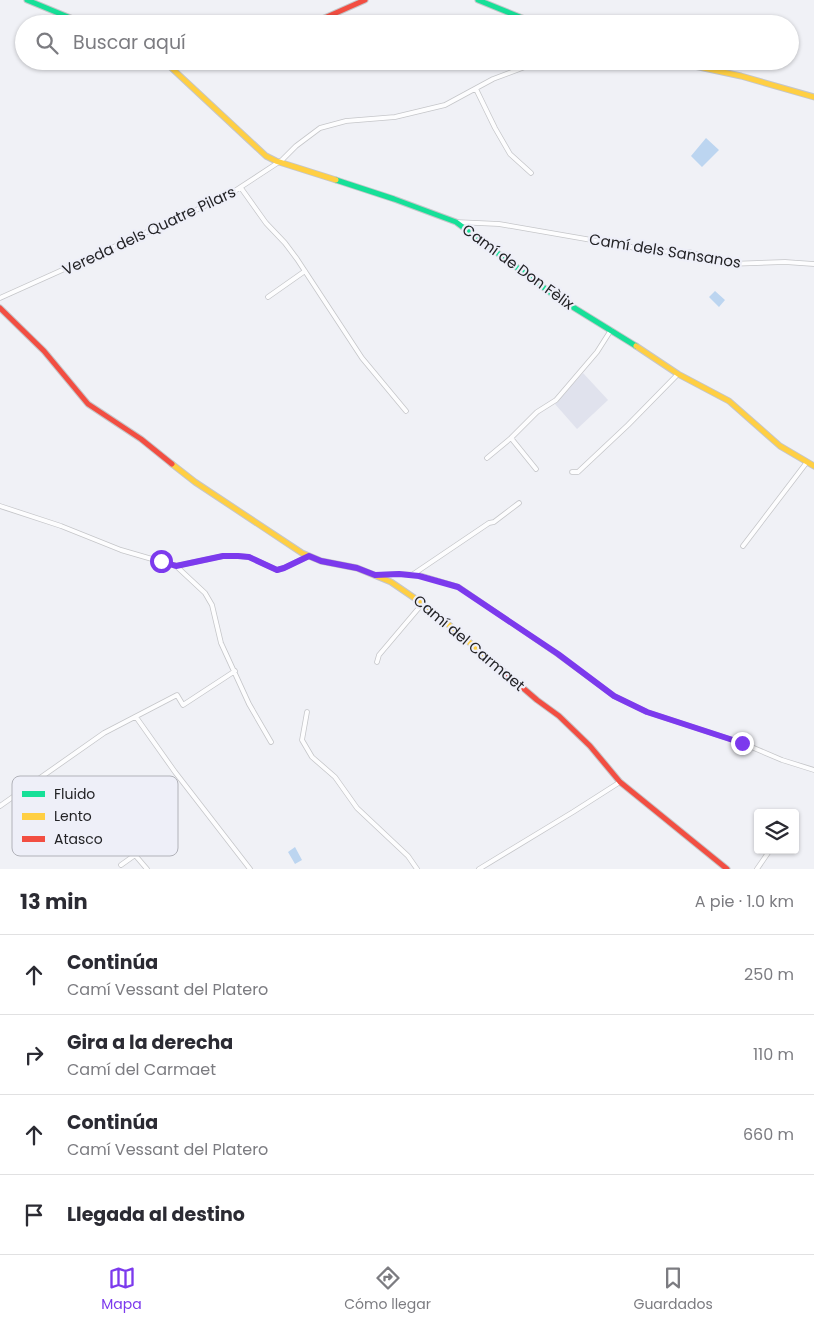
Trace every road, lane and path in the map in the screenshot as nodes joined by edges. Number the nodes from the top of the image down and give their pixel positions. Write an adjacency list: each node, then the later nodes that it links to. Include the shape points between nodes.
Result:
1 (27, 0): 4 (street)
2 (365, 0): 5 (street)
3 (478, 0): 6 (street)
4 (63, 15)
5 (331, 15)
6 (515, 15)
7 (174, 70): 12 (street, Camí de Don Fèlix, via 266,156)
8 (517, 70): 10 (street, Vereda dels Quatre Pilars)
9 (712, 70): 11 (street)
10 (476, 89): 12 (street, Vereda dels Quatre Pilars, via 445,105 419,112 346,121 320,128); 13 (street, via 510,154)
11 (814, 97)
12 (279, 162): 14 (street, Vereda dels Quatre Pilars); 15 (street, Camí de Don Fèlix)
13 (531, 173)
14 (242, 188): 17 (street); 19 (street, Vereda dels Quatre Pilars)
15 (456, 222): 16 (street, Camí dels Sansanos, via 498,224 618,242 644,251 689,252 729,264); 21 (street, Camí de Don Fèlix, via 555,296)
16 (814, 264)
17 (305, 271): 18 (street); 23 (street, via 362,358)
18 (268, 297)
19 (0, 298)
20 (0, 308): 33 (street, Camí del Carmaet, via 44,351 88,404 141,439 195,482)
21 (611, 330): 22 (street, Camí de Don Fèlix); 24 (street, via 570,385)
22 (678, 374): 26 (street, Camí de Don Fèlix, via 729,401 780,446); 29 (street, via 578,472)
23 (406, 411)
24 (511, 438): 25 (street); 28 (street)
25 (487, 458)
26 (807, 462): 27 (street, Camí de Don Fèlix); 32 (street)
27 (814, 466)
28 (536, 469)
29 (572, 472)
30 (519, 503): 36 (street)
31 (0, 506): 34 (street, via 121,550)
32 (743, 546)
33 (309, 556): 34 (street, via 277,570 249,557 238,556); 35 (street, Camí del Carmaet)
34 (175, 565): 39 (street, via 205,592)
35 (375, 575): 36 (street); 37 (street, Camí del Carmaet)
36 (412, 575): 43 (street, via 458,587 558,654 615,697 647,712)
37 (423, 603): 38 (street, via 379,655); 45 (street, Camí del Carmaet, via 559,716)
38 (378, 662)
39 (235, 671): 41 (street, via 183,705 177,695); 42 (street)
40 (307, 712): 52 (street, via 302,740 312,757 335,777 357,808 408,856)
41 (136, 717): 44 (street, via 104,733); 51 (street)
42 (271, 742)
43 (814, 770)
44 (43, 776)
45 (620, 782): 53 (street); 54 (street, Camí del Carmaet)
46 (12, 798): 47 (street)
47 (0, 806)
48 (767, 854): 55 (street)
49 (121, 865): 50 (street, via 135,856)
50 (147, 869)
51 (250, 869)
52 (417, 869)
53 (479, 869)
54 (727, 869)
55 (758, 869)

